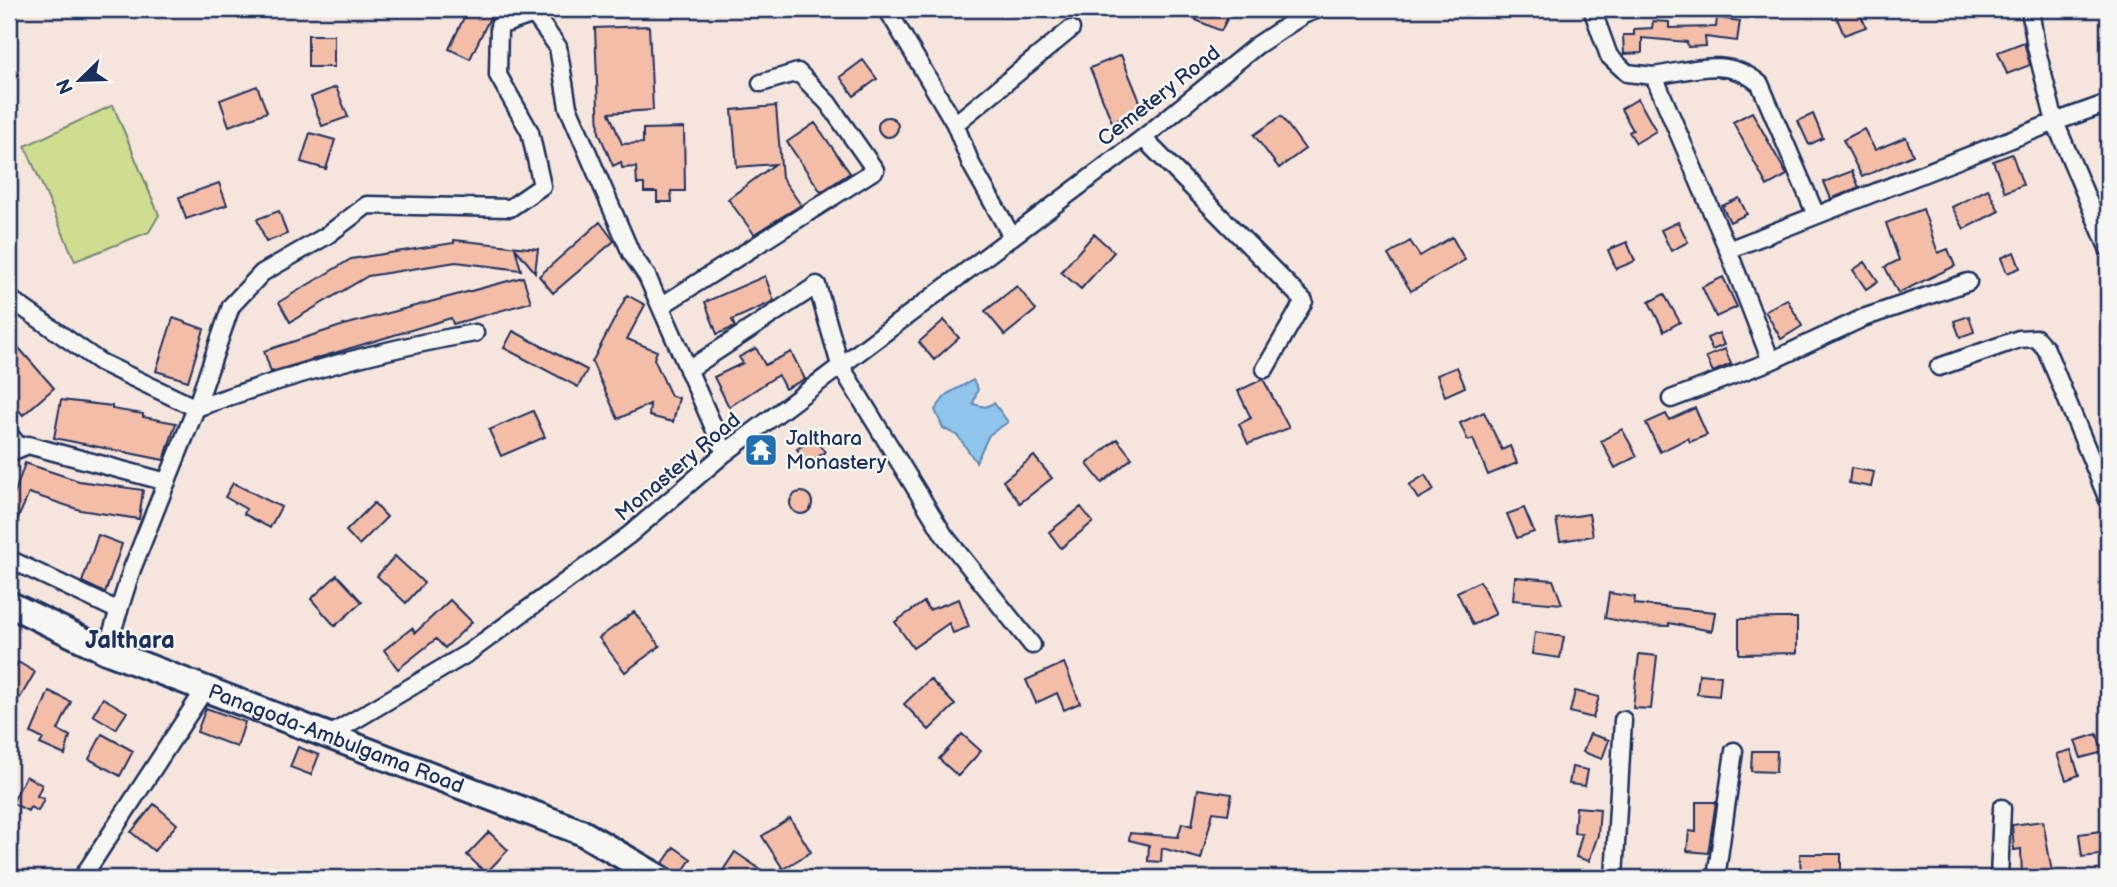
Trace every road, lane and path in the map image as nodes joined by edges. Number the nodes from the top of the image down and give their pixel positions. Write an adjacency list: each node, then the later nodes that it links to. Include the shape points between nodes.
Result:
1 (887, 9): 11 (street)
2 (1319, 9): 5 (street, Cemetery Road)
3 (1592, 9): 7 (street, via 1609,56 1627,73)
4 (2030, 9): 10 (street)
5 (1301, 12): 12 (street, Cemetery Road)
6 (1071, 29): 11 (street)
7 (1654, 76): 14 (street, via 1728,65 1760,84); 17 (street)
8 (761, 83): 20 (street, via 798,72 828,103 875,170)
9 (2108, 103): 10 (street)
10 (2055, 122): 14 (street); 16 (street)
11 (956, 124): 15 (street, via 971,164)
12 (1143, 138): 13 (street, Cemetery Road); 25 (street, via 1304,301)
13 (1042, 211): 15 (street, Monastery Road)
14 (1816, 215): 17 (street)
15 (1011, 235): 23 (street, Monastery Road)
16 (2108, 248)
17 (1728, 250): 22 (street)
18 (1968, 282): 22 (street, via 1863,318)
19 (9, 298): 28 (street, via 100,362)
20 (660, 306): 26 (street); 28 (street, via 631,253 568,107 558,47 534,14 499,26 498,75 530,132 542,186 510,208 368,205 262,273 231,306)
21 (475, 333): 28 (street, via 418,342 275,380)
22 (1771, 361): 27 (street)
23 (840, 365): 26 (street, via 817,285); 31 (street, Monastery Road); 37 (street, via 944,535)
24 (1939, 367): 33 (street, via 2019,339 2036,338 2046,349)
25 (1265, 369)
26 (688, 370): 31 (street)
27 (1671, 399)
28 (196, 408): 32 (street)
29 (9, 434): 30 (street)
30 (15, 451): 32 (street, via 28,445)
31 (725, 453): 41 (street, Monastery Road, via 629,535 468,653)
32 (167, 482): 36 (street)
33 (2108, 500)
34 (9, 559): 36 (street)
35 (9, 604): 38 (main road, Panagoda-Ambulgama Road)
36 (119, 611): 38 (street)
37 (1031, 645)
38 (106, 651): 39 (main road, Panagoda-Ambulgama Road)
39 (205, 689): 41 (main road, Panagoda-Ambulgama Road); 44 (street)
40 (1623, 720): 46 (street)
41 (328, 736): 45 (main road, Panagoda-Ambulgama Road, via 581,832)
42 (1734, 751): 47 (street)
43 (2002, 808): 48 (street)
44 (82, 878)
45 (660, 878)
46 (1614, 878)
47 (1716, 878)
48 (1999, 878)

